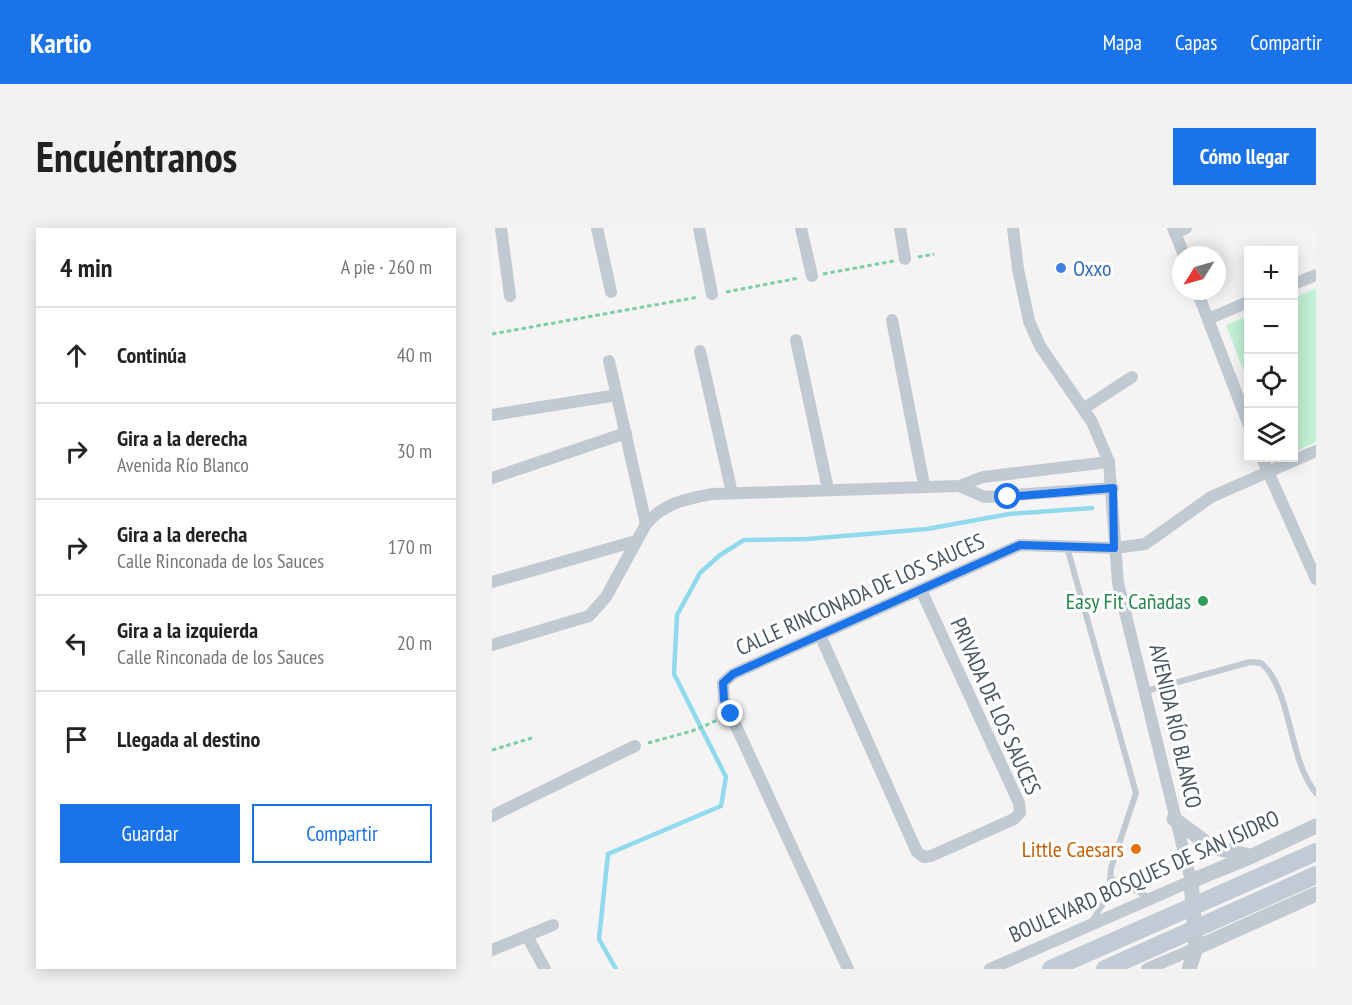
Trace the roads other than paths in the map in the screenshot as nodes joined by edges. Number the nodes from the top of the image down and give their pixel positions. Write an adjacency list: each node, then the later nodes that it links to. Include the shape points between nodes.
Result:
1 (501, 228): 15 (street)
2 (597, 228): 13 (street)
3 (699, 228): 14 (street)
4 (801, 228): 11 (street)
5 (900, 228): 9 (street)
6 (1013, 228): 25 (street, AVENIDA RÍO BLANCO, via 1029,321 1040,346)
7 (1178, 230): 8 (street)
8 (1182, 246)
9 (905, 259)
10 (1316, 274): 12 (street)
11 (812, 276)
12 (1298, 282)
13 (611, 292)
14 (712, 294)
15 (510, 296)
16 (1201, 300): 18 (street)
17 (1244, 305): 18 (street)
18 (1208, 319): 26 (street)
19 (892, 320): 34 (street)
20 (796, 340): 37 (street)
21 (700, 351): 38 (street)
22 (609, 361): 24 (street)
23 (1132, 377): 25 (street)
24 (617, 395): 27 (street); 28 (street)
25 (1083, 409): 30 (street, AVENIDA RÍO BLANCO)
26 (1244, 413)
27 (492, 415)
28 (626, 434): 33 (street); 39 (street)
29 (1316, 451): 32 (street, CALLE RINCONADA DE LOS SAUCES)
30 (1109, 462): 35 (street, via 983,477); 36 (street, AVENIDA RÍO BLANCO)
31 (1264, 462): 32 (street)
32 (1268, 472): 42 (street, CALLE RINCONADA DE LOS SAUCES, via 1211,497 1145,543); 43 (street)
33 (492, 478)
34 (924, 485): 35 (street); 37 (street)
35 (959, 486): 36 (street, via 985,497)
36 (1113, 488): 42 (street, AVENIDA RÍO BLANCO)
37 (828, 489): 38 (street)
38 (732, 494): 39 (street, via 678,500 655,513)
39 (646, 524): 40 (street)
40 (636, 541): 45 (street); 48 (street, via 606,597 589,616)
41 (1067, 547): 42 (street, CALLE RINCONADA DE LOS SAUCES); 46 (street, CALLE RINCONADA DE LOS SAUCES, via 1020,545); 58 (lane, via 1136,793 1111,868)
42 (1114, 548): 49 (street, AVENIDA RÍO BLANCO, via 1118,583)
43 (1311, 556): 44 (street)
44 (1316, 579)
45 (492, 582)
46 (921, 590): 47 (street, CALLE RINCONADA DE LOS SAUCES); 47 (street, PRIVADA DE LOS SAUCES, via 1019,803 1020,813 1014,819 994,828 931,856 916,852)
47 (820, 635): 70 (street, CALLE RINCONADA DE LOS SAUCES, via 733,674 723,683 724,700)
48 (492, 645)
49 (1146, 691): 51 (lane, via 1250,662 1261,663 1273,676 1305,777); 53 (street, AVENIDA RÍO BLANCO)
50 (635, 746): 52 (street)
51 (1316, 793)
52 (492, 816)
53 (1174, 819): 56 (street, via 1212,847); 59 (street, AVENIDA RÍO BLANCO)
54 (1316, 826): 56 (street, BOULEVARD BOSQUES DE SAN ISIDRO)
55 (1316, 852): 62 (main road)
56 (1252, 856): 59 (street, BOULEVARD BOSQUES DE SAN ISIDRO)
57 (1316, 875): 65 (main road)
58 (1112, 879): 61 (lane); 64 (lane, via 1103,906)
59 (1191, 880): 61 (street, BOULEVARD BOSQUES DE SAN ISIDRO); 62 (street, AVENIDA RÍO BLANCO)
60 (1316, 894): 67 (street)
61 (1151, 898): 64 (street, BOULEVARD BOSQUES DE SAN ISIDRO)
62 (1193, 906): 65 (street, AVENIDA RÍO BLANCO); 72 (main road)
63 (553, 925): 66 (street)
64 (1089, 926): 71 (street, BOULEVARD BOSQUES DE SAN ISIDRO)
65 (1195, 929): 67 (street, AVENIDA RÍO BLANCO); 73 (main road)
66 (527, 936): 68 (street); 69 (street)
67 (1196, 948): 74 (street); 75 (street, AVENIDA RÍO BLANCO)
68 (492, 950)
69 (545, 969)
70 (848, 969)
71 (990, 969)
72 (1051, 969)
73 (1105, 969)
74 (1147, 969)
75 (1189, 969)

